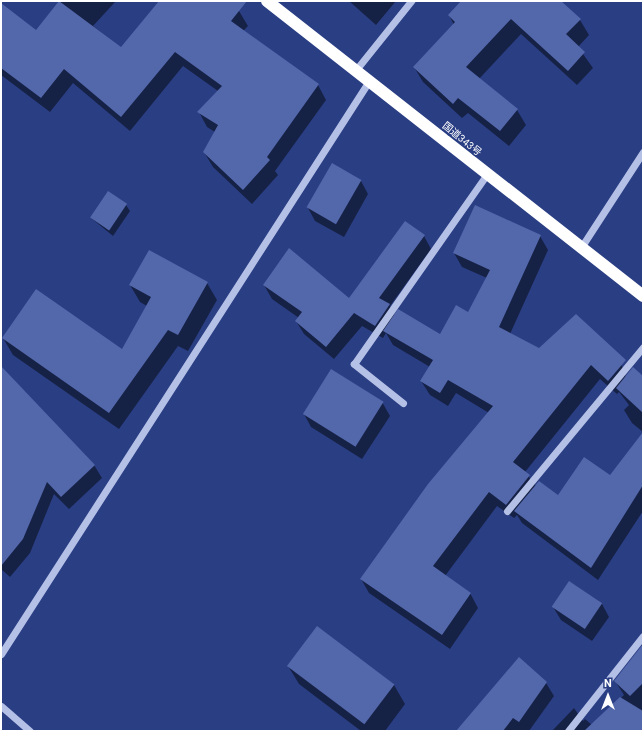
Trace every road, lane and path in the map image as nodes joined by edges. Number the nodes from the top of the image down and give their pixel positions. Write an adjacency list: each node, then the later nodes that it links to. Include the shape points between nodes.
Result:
1 (267, 1): 3 (highway, 国道343号)
2 (411, 1): 3 (street)
3 (355, 71): 4 (highway, 国道343号)
4 (369, 81): 6 (highway, 国道343号); 13 (street)
5 (643, 152): 7 (street)
6 (487, 174): 7 (highway, 国道343号); 10 (street, via 354,364)
7 (580, 249): 8 (highway, 国道343号)
8 (643, 296)
9 (643, 347): 11 (street)
10 (403, 403)
11 (507, 511)
12 (643, 636): 16 (street)
13 (1, 654)
14 (1, 706): 15 (street)
15 (30, 731)
16 (568, 731)

